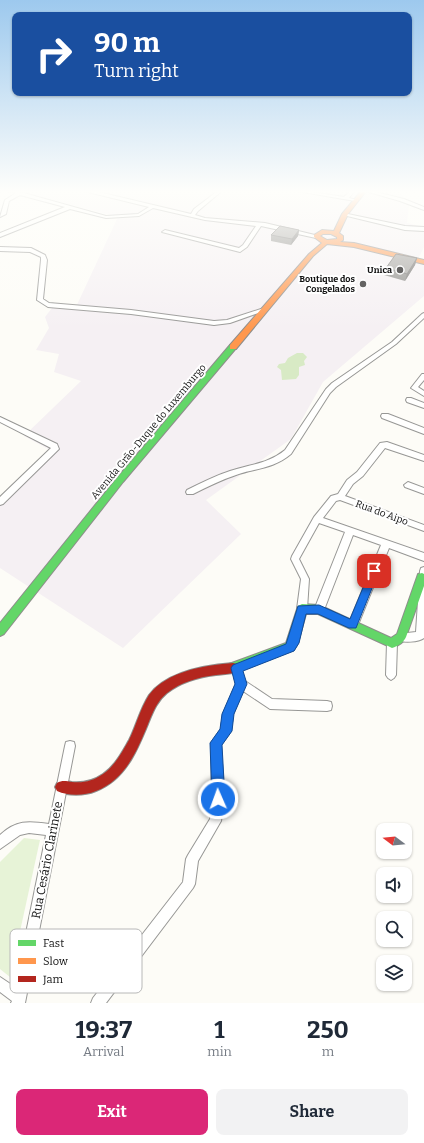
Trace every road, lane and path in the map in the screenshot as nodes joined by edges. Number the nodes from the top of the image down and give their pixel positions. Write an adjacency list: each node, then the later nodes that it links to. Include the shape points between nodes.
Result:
1 (185, 237): 2 (street, via 240,250)
2 (251, 237)
3 (322, 237): 4 (street)
4 (328, 238): 6 (main road); 7 (main road, Avenida Grão-Duque do Luxemburgo)
5 (0, 249): 7 (street, via 31,250 43,256 40,300 48,305 214,323 228,322)
6 (424, 262)
7 (264, 310): 31 (main road, Avenida Grão-Duque do Luxemburgo, via 70,540)
8 (424, 315): 19 (street, via 394,342 328,391 288,452 281,458 264,466 234,472)
9 (424, 376): 10 (street, via 414,388)
10 (424, 394)
11 (409, 400): 12 (street)
12 (424, 406)
13 (385, 416): 15 (street)
14 (0, 418): 21 (street, via 54,446 55,449)
15 (424, 431)
16 (424, 458): 20 (street, via 385,444 350,482)
17 (408, 485): 18 (street)
18 (424, 490)
19 (190, 492)
20 (340, 497): 22 (street, via 334,498); 23 (street, Rua do Aipo)
21 (0, 502)
22 (317, 519): 24 (street); 28 (street, via 295,559 305,579)
23 (424, 528)
24 (350, 531): 25 (street); 29 (street)
25 (386, 544): 26 (street); 30 (street)
26 (424, 557)
27 (423, 575): 32 (street); 33 (main road)
28 (302, 609): 29 (main road); 35 (main road, via 290,647)
29 (319, 610): 30 (main road)
30 (352, 625): 34 (main road)
31 (0, 631)
32 (422, 636): 33 (street)
33 (401, 637): 34 (main road)
34 (392, 643): 36 (street)
35 (237, 668): 37 (street); 40 (main road, via 213,669 183,678 158,693 126,756 107,778 86,788)
36 (391, 675)
37 (241, 684): 38 (street, via 270,704); 44 (street, via 228,714 226,731 216,743 218,799 215,821 192,859 189,884)
38 (328, 706)
39 (70, 746): 40 (street, Rua Cesário Clarinete)
40 (61, 788): 41 (street, Rua Cesário Clarinete)
41 (52, 830): 42 (street, via 22,827); 43 (street, Rua Cesário Clarinete)
42 (0, 843)
43 (32, 929)
44 (142, 945)
45 (0, 984): 47 (street)
46 (10, 993): 49 (street)
47 (10, 993)
48 (106, 993): 50 (street)
49 (18, 1000)
50 (98, 1003)

